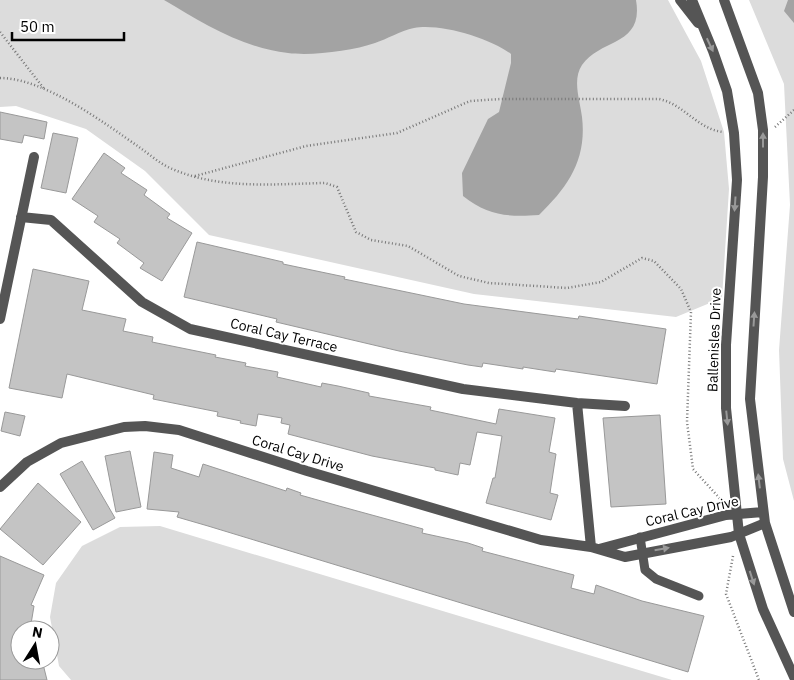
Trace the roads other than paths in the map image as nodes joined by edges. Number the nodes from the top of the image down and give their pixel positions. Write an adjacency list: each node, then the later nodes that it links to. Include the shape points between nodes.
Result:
1 (680, 0): 4 (street)
2 (692, 0): 4 (street, Ballenisles Drive)
3 (725, 1): 11 (street, one-way to 3, via 750,400 763,130 758,93)
4 (703, 28): 12 (street, Ballenisles Drive, one-way to 12, via 727,92 737,180 726,346)
5 (34, 158): 6 (street)
6 (21, 217): 7 (street); 8 (street, Coral Cay Terrace, via 51,220 142,302 190,329 464,389)
7 (0, 319)
8 (577, 403): 9 (street, Coral Cay Terrace); 16 (street)
9 (625, 406)
10 (0, 487): 16 (street, Coral Cay Drive, via 27,462 61,443 124,427 167,427 541,540)
11 (763, 512): 12 (street, Coral Cay Drive); 13 (street)
12 (731, 514): 14 (street, Ballenisles Drive); 15 (street, Coral Cay Drive)
13 (765, 523): 14 (street, Coral Cay Drive); 19 (street)
14 (735, 536): 17 (street, Coral Cay Drive, one-way to 14); 20 (street, Ballenisles Drive, one-way to 20, via 762,609)
15 (640, 537): 16 (street, Coral Cay Drive); 17 (lane)
16 (594, 548): 17 (street, Coral Cay Drive, via 625,557)
17 (642, 552): 18 (lane, via 645,570 656,579)
18 (699, 596)
19 (794, 612)
20 (794, 677)

